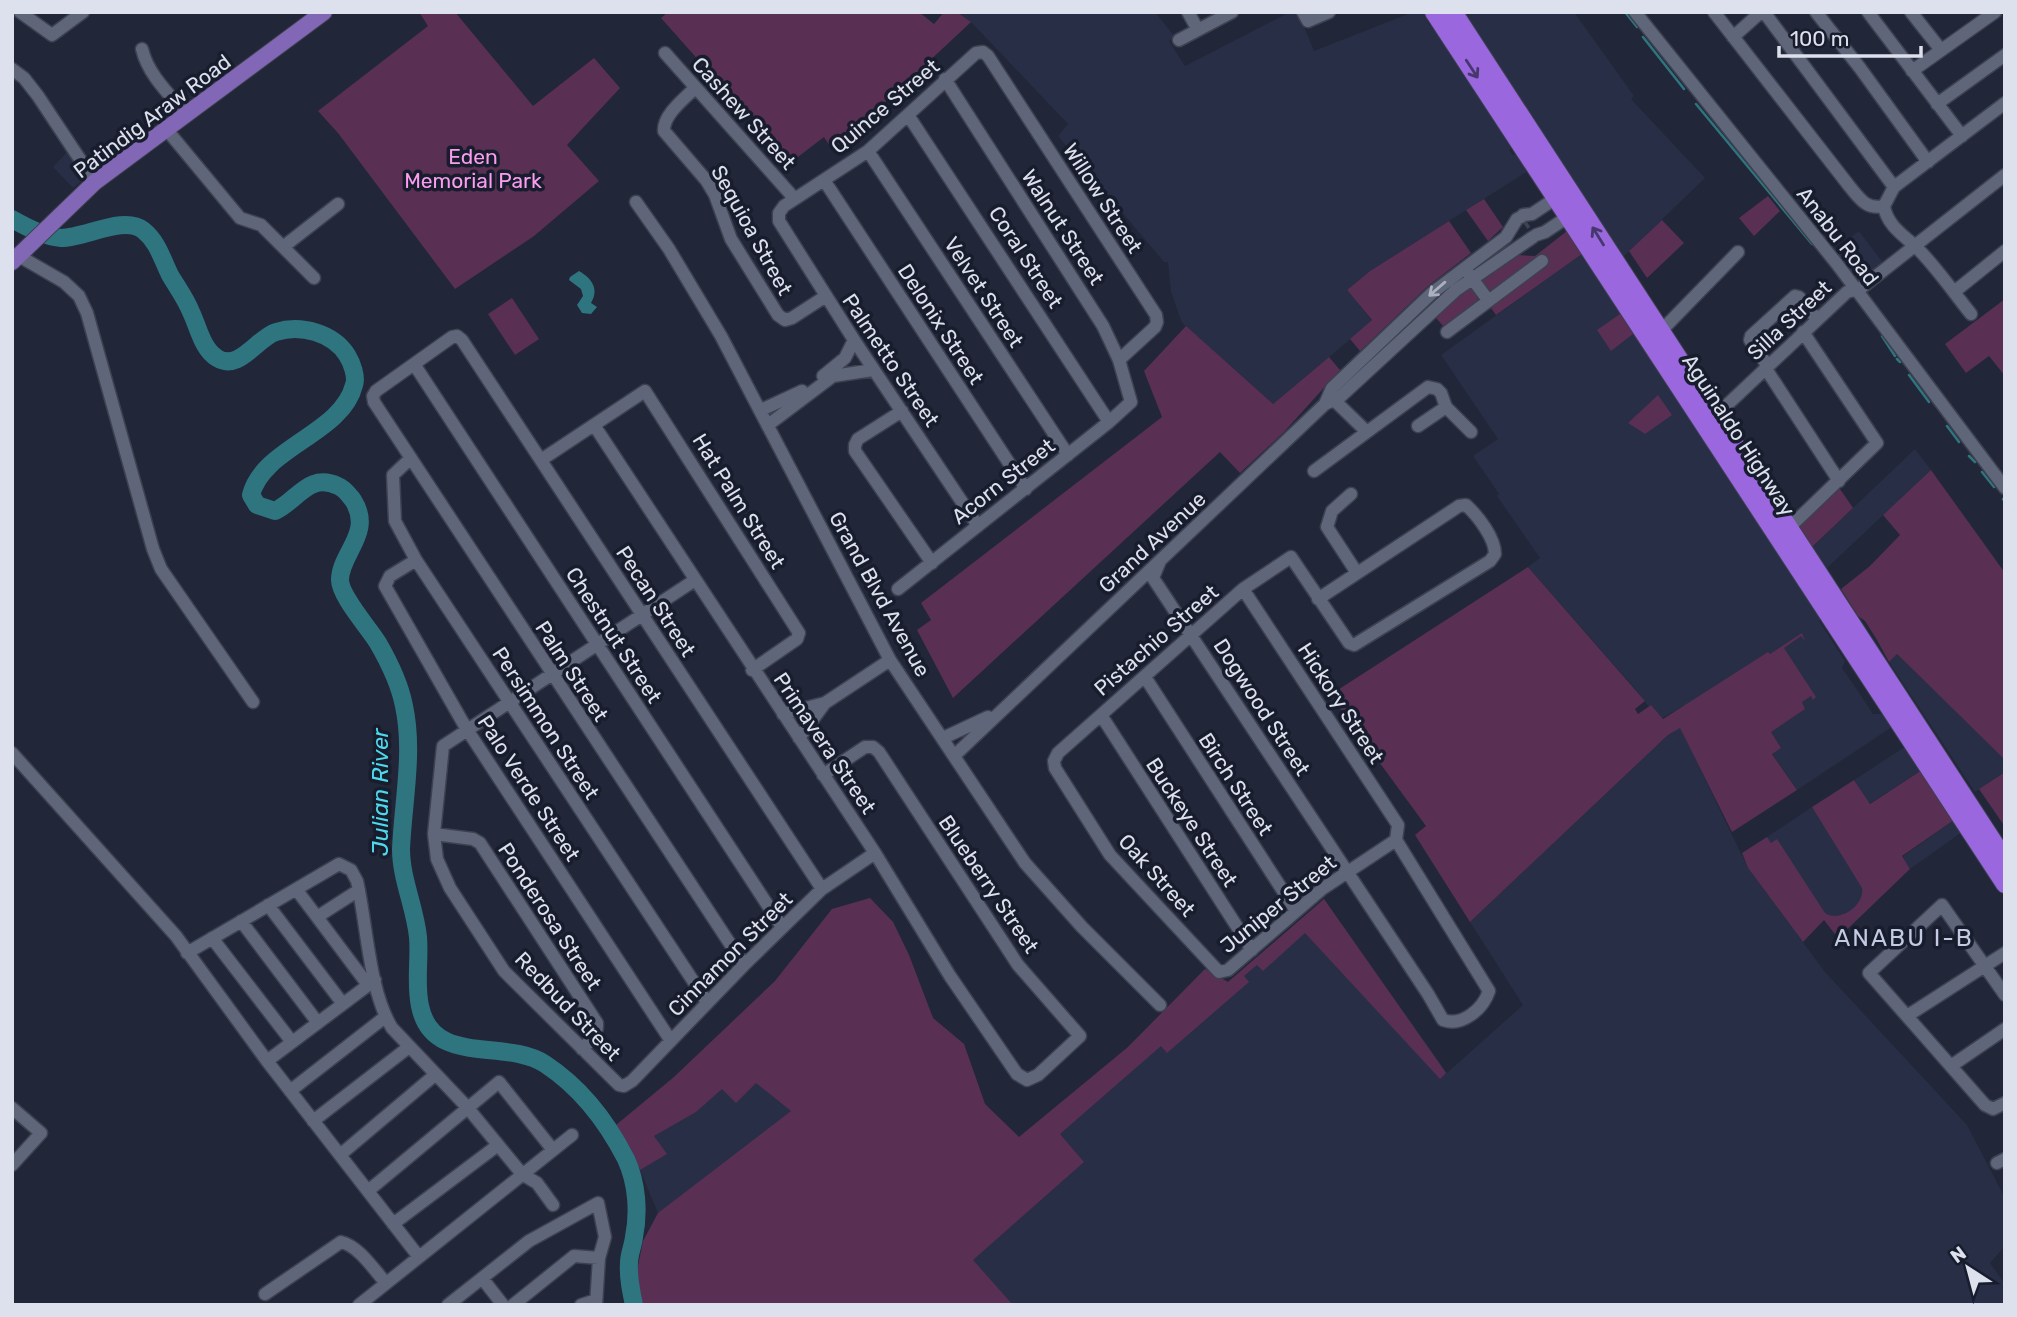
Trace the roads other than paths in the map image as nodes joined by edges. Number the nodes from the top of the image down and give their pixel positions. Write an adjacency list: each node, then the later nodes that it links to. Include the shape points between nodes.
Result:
1 (20, 12): 2 (street, via 52,35)
2 (83, 12)
3 (324, 12): 31 (main road, Patindig Araw Road)
4 (1188, 12): 17 (street)
5 (1232, 12): 17 (street)
6 (1303, 12): 7 (street, via 1308,21)
7 (1329, 12)
8 (1434, 12): 42 (highway, Aguinaldo Highway, one-way to 42)
9 (1453, 12): 46 (highway, Aguinaldo Highway)
10 (1635, 12): 56 (street, Anabu Road)
11 (1714, 12): 18 (street)
12 (1762, 12): 18 (street); 40 (street)
13 (1816, 12): 36 (street)
14 (1868, 12): 26 (street)
15 (1911, 12): 21 (street)
16 (1995, 12): 21 (street)
17 (1198, 30): 19 (street)
18 (1733, 37): 45 (street, via 1856,195 1869,206)
19 (1179, 40)
20 (142, 49): 31 (street, via 157,80)
21 (1941, 50): 26 (street)
22 (983, 52): 27 (street, Quince Street); 66 (street, Willow Street, via 1156,315 1155,327)
23 (665, 53): 28 (street, Cashew Street)
24 (2005, 55): 30 (street)
25 (12, 69): 39 (street, via 38,96)
26 (1912, 71): 30 (street)
27 (946, 79): 32 (street, Quince Street); 66 (street, Walnut Street, via 1103,326)
28 (695, 88): 41 (street, Cashew Street); 58 (street, Sequioa Street, via 663,124 664,131 706,180 731,239 778,315 792,318)
29 (2005, 103): 34 (street)
30 (1937, 104): 34 (street)
31 (187, 115): 33 (main road, Patindig Araw Road)
32 (908, 115): 35 (street, Quince Street); 77 (street, Coral Street)
33 (167, 130): 39 (main road, Patindig Araw Road); 49 (street, via 240,218 261,225)
34 (1962, 136): 36 (street)
35 (868, 151): 38 (street, Quince Street); 83 (street, Velvet Street)
36 (1928, 162): 40 (street)
37 (2005, 174): 48 (street, Silla Street)
38 (824, 180): 41 (street, Quince Street); 89 (street, Delonix Street)
39 (95, 182): 52 (main road, Patindig Araw Road)
40 (1894, 187): 45 (street)
41 (794, 198): 47 (street, Quince Street)
42 (1556, 198): 46 (highway, Aguinaldo Highway); 54 (street, Grand Avenue, via 1526,218)
43 (636, 202): 74 (street, Grand Blvd Avenue, via 669,248)
44 (338, 204): 49 (street)
45 (1884, 206): 48 (street, via 1885,214)
46 (1574, 212): 54 (street, Grand Avenue, via 1533,246 1521,246); 63 (highway, Aguinaldo Highway, one-way to 46); 76 (highway, Aguinaldo Highway)
47 (779, 213): 58 (street, Palmetto Street, via 779,221)
48 (1911, 242): 56 (street, Silla Street); 57 (street)
49 (283, 247): 55 (street)
50 (2005, 251): 57 (street)
51 (1738, 252): 63 (street)
52 (19, 255): 109 (street, via 79,296 161,569)
53 (1542, 261): 59 (street)
54 (1468, 272): 59 (street); 72 (street, Grand Avenue, via 1432,293 1388,344 1332,388)
55 (314, 278)
56 (1856, 289): 61 (street, Silla Street); 88 (street, Anabu Road)
57 (1954, 292): 60 (street)
58 (826, 296): 65 (street, Palmetto Street)
59 (1488, 300): 62 (street)
60 (1971, 314)
61 (1816, 319): 64 (street, Silla Street); 68 (street, via 1794,296 1751,336)
62 (1447, 332)
63 (1660, 332): 76 (highway, Aguinaldo Highway)
64 (1803, 332): 68 (street, Silla Street); 87 (street, via 1877,443)
65 (854, 340): 69 (street, Palmetto Street); 70 (street, via 845,358)
66 (1119, 360): 71 (street, Walnut Street)
67 (414, 364): 84 (street, Palm Street, via 373,396); 85 (street, Pecan Street, via 452,337 462,340); 103 (street, Chestnut Street)
68 (1766, 367): 76 (street, Silla Street); 87 (street)
69 (873, 370): 70 (street, via 834,376); 75 (street, Palmetto Street)
70 (817, 384): 74 (street); 79 (street)
71 (1131, 402): 77 (street, Acorn Street)
72 (1330, 402): 81 (street); 94 (street, Grand Avenue)
73 (1446, 407): 80 (street); 81 (street, via 1441,393 1428,387); 82 (street)
74 (761, 411): 79 (street, Grand Blvd Avenue)
75 (902, 411): 91 (street, Palmetto Street); 95 (street, via 858,439 855,451)
76 (1710, 421): 92 (highway, Aguinaldo Highway); 124 (highway, Aguinaldo Highway)
77 (1110, 422): 83 (street, Acorn Street)
78 (594, 425): 85 (street); 97 (street, Primavera Street); 105 (street, Hat Palm Street, via 645,391 799,633)
79 (768, 425): 104 (street, Grand Blvd Avenue)
80 (1418, 426)
81 (1367, 432): 86 (street)
82 (1471, 432)
83 (1068, 455): 89 (street, Acorn Street)
84 (411, 458): 93 (street, Persimmon Street, via 393,475 395,521); 106 (street, Palm Street)
85 (541, 460): 101 (street, Pecan Street)
86 (1314, 471)
87 (1839, 481): 92 (street)
88 (2005, 488)
89 (1026, 489): 91 (street, Acorn Street)
90 (1351, 494): 96 (street, via 1332,512 1327,527)
91 (978, 526): 95 (street, Acorn Street)
92 (1789, 530): 124 (highway, Aguinaldo Highway)
93 (416, 560): 108 (street, Persimmon Street); 114 (street, Palo Verde Street, via 390,576 385,586)
94 (1160, 561): 102 (street, Dogwood Street, via 1153,578); 111 (street, Grand Avenue)
95 (932, 563): 98 (street, Acorn Street)
96 (1357, 572): 100 (street); 100 (street, via 1459,506 1472,510 1495,546 1490,561 1354,645)
97 (695, 580): 101 (street, Redbud Street); 105 (street, Primavera Street)
98 (898, 589)
99 (1243, 589): 100 (street, Pistachio Street, via 1291,557); 102 (street, Pistachio Street); 122 (street, Hickory Street, via 1398,825)
100 (1318, 599)
101 (642, 615): 103 (street, Redbud Street); 128 (street, Pecan Street)
102 (1191, 634): 107 (street, Pistachio Street); 125 (street, Dogwood Street)
103 (596, 644): 106 (street, Redbud Street); 134 (street, Chestnut Street)
104 (890, 660): 110 (street); 116 (street, Grand Blvd Avenue)
105 (752, 670): 112 (street, Primavera Street)
106 (551, 674): 108 (street, Redbud Street); 139 (street, Palm Street)
107 (1145, 677): 113 (street, Pistachio Street); 131 (street, Birch Street)
108 (509, 700): 114 (street, Redbud Street); 144 (street, Persimmon Street)
109 (253, 702)
110 (825, 703): 112 (street); 115 (street)
111 (1003, 708): 116 (street, Grand Avenue); 118 (street, Grand Avenue)
112 (783, 715): 115 (street, Primavera Street)
113 (1101, 715): 119 (street, Pistachio Street); 136 (street, Buckeye Street)
114 (466, 728): 121 (street, Redbud Street, via 441,750); 151 (street, Palo Verde Street)
115 (799, 738): 120 (street, Primavera Street)
116 (943, 738): 118 (street, Grand Blvd Avenue)
117 (12, 753): 137 (street)
118 (954, 756): 146 (street, Grand Blvd Avenue, via 1026,863)
119 (1054, 761): 141 (street, Oak Street, via 1110,855)
120 (823, 775): 123 (street, Primavera Street); 158 (street, Blueberry Street, via 865,747 879,752 1018,965 1080,1036)
121 (434, 834): 154 (street, Redbud Street, via 437,859 450,888 505,971); 154 (street, Ponderosa Street, via 480,843 597,1023 594,1037)
122 (1395, 840): 125 (street, Juniper Street); 125 (street, Hickory Street, via 1489,991 1474,1012 1450,1023 1443,1020)
123 (874, 853): 128 (street, Cinnamon Street); 158 (street, Primavera Street, via 950,976 1017,1074)
124 (2000, 861): 126 (highway, Aguinaldo Highway)
125 (1346, 872): 131 (street, Juniper Street)
126 (2005, 884)
127 (296, 889): 129 (street, via 339,864 351,870); 130 (street); 132 (street)
128 (822, 889): 134 (street, Cinnamon Street)
129 (359, 890): 132 (street); 142 (street)
130 (268, 905): 133 (street); 145 (street)
131 (1296, 911): 136 (street, Juniper Street)
132 (317, 917): 142 (street)
133 (241, 921): 135 (street); 149 (street)
134 (782, 927): 139 (street, Cinnamon Street)
135 (212, 938): 137 (street); 152 (street)
136 (1252, 950): 141 (street, Juniper Street)
137 (187, 953): 155 (street)
138 (2005, 953): 140 (street)
139 (744, 965): 144 (street, Cinnamon Street)
140 (1986, 966): 143 (street); 148 (street); 148 (street, via 1945,907 1939,905 1870,971)
141 (1219, 972)
142 (372, 983): 145 (street); 147 (street)
143 (2005, 995)
144 (707, 1002): 151 (street, Cinnamon Street)
145 (344, 1004): 149 (street)
146 (1160, 1005)
147 (385, 1017): 153 (street); 160 (street)
148 (1907, 1017): 156 (street)
149 (318, 1023): 152 (street)
150 (2005, 1028): 156 (street)
151 (671, 1041): 159 (street, Cinnamon Street, via 632,1081)
152 (292, 1042): 155 (street)
153 (409, 1047): 157 (street); 164 (street)
154 (582, 1049): 159 (street, Redbud Street)
155 (267, 1061): 160 (street)
156 (1951, 1066): 161 (street, via 1988,1107)
157 (436, 1074): 162 (street); 168 (street)
158 (1027, 1080)
159 (619, 1085)
160 (290, 1091): 164 (street)
161 (2005, 1103)
162 (467, 1107): 166 (street); 167 (street, via 499,1082); 171 (street)
163 (12, 1108): 169 (street, via 41,1133)
164 (313, 1121): 168 (street)
165 (572, 1135): 167 (street)
166 (498, 1144): 170 (street); 173 (street)
167 (553, 1150): 170 (street)
168 (340, 1156): 171 (street)
169 (12, 1164)
170 (522, 1174): 172 (street, via 537,1182); 174 (street)
171 (368, 1191): 173 (street)
172 (553, 1205)
173 (393, 1224): 174 (street)
174 (419, 1257): 177 (street)
175 (599, 1258): 176 (street, via 605,1237 598,1202 529,1241); 179 (street); 183 (street, via 573,1256)
176 (482, 1278): 181 (street); 182 (street)
177 (386, 1283): 178 (street, via 362,1256 341,1242); 180 (street)
178 (265, 1294)
179 (596, 1303): 184 (street)
180 (359, 1305)
181 (449, 1305)
182 (503, 1305)
183 (513, 1305)
184 (581, 1305)

